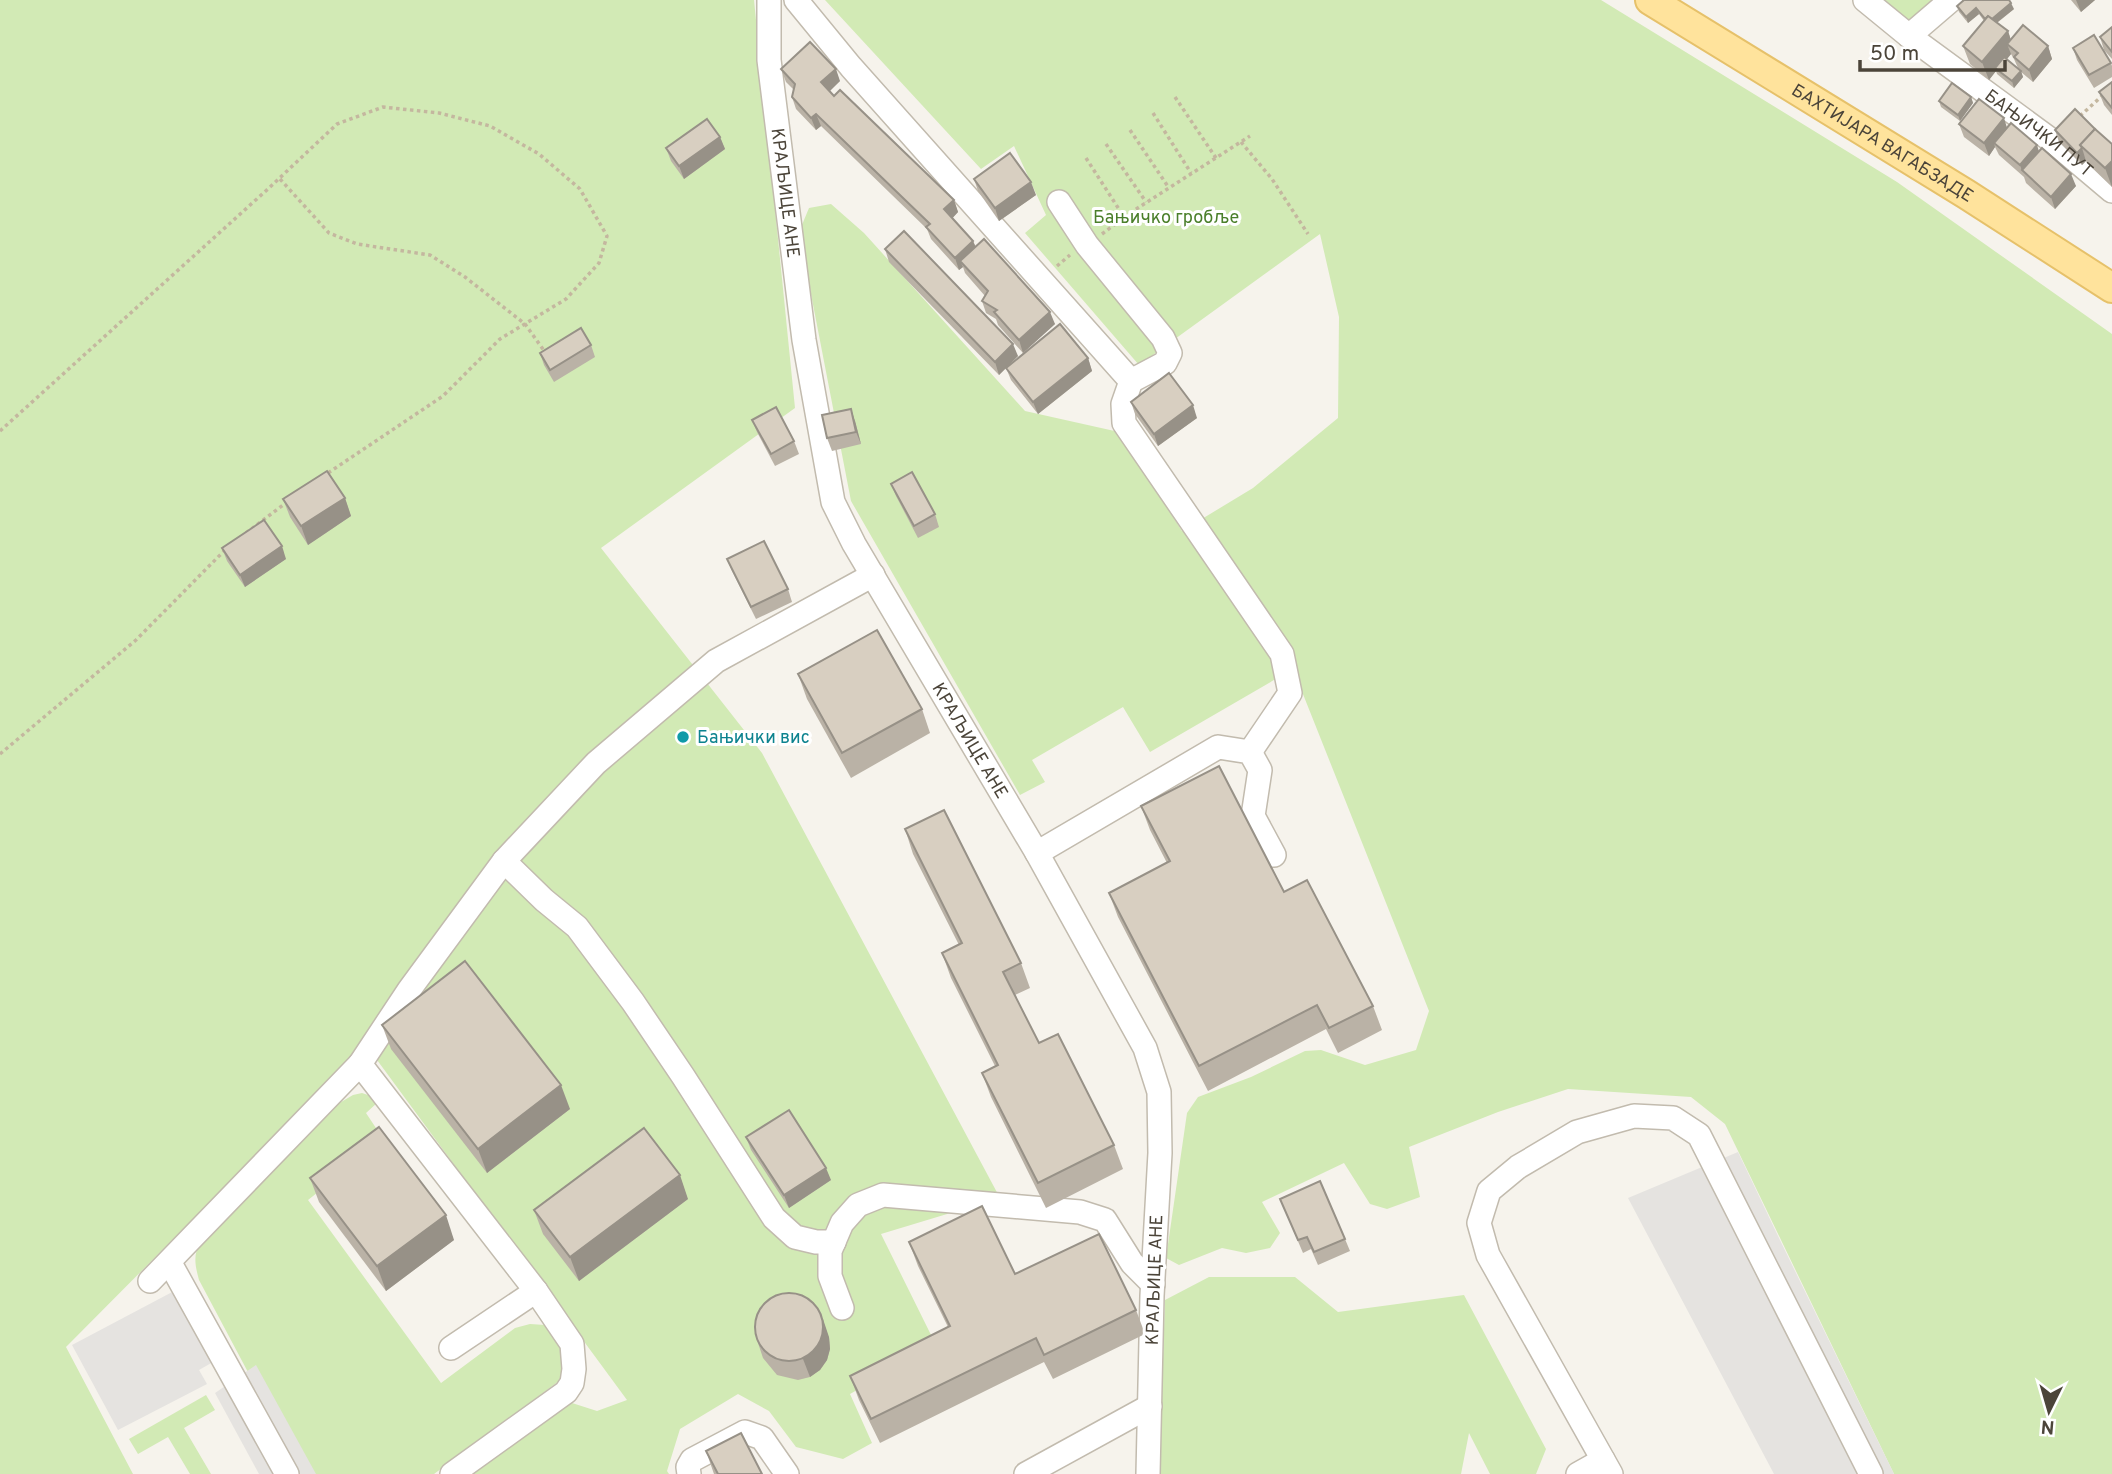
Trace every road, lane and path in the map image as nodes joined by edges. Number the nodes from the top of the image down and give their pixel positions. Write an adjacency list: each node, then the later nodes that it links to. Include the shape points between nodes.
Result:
1 (769, 0): 36 (street, КРАЉИЦЕ АНЕ, via 770,73 804,340 828,477 833,502)
2 (796, 0): 26 (street)
3 (1650, 0): 27 (main road, БАХТИЈАРА ВАГАБЗАДЕ)
4 (1866, 0): 6 (street, БАЊИЧКИ ПУТ)
5 (1951, 0): 6 (street)
6 (1909, 36): 13 (street, БАЊИЧКИ ПУТ)
7 (2111, 88): 13 (path)
8 (1175, 97): 16 (path)
9 (1153, 113): 17 (path)
10 (1130, 130): 19 (path)
11 (1250, 136): 12 (path)
12 (1241, 142): 16 (path); 24 (path)
13 (2055, 143): 20 (street, БАЊИЧКИ ПУТ)
14 (1107, 144): 22 (path)
15 (1086, 158): 23 (path)
16 (1216, 158): 17 (path)
17 (1192, 173): 19 (path)
18 (279, 179): 28 (path, via 329,233 357,244 430,255); 28 (path, via 337,124 383,107 439,113 490,126 539,154 580,189 607,236 599,263 566,299); 31 (path)
19 (1169, 188): 22 (path)
20 (2112, 191)
21 (1059, 202): 25 (street)
22 (1146, 202): 23 (path)
23 (1124, 217): 25 (path)
24 (1308, 234)
25 (1086, 244): 26 (path); 30 (street, via 1163,338 1170,353 1165,363)
26 (1041, 280): 30 (street)
27 (2112, 288)
28 (525, 324): 29 (path); 32 (path, via 500,340 443,396)
29 (548, 356)
30 (1131, 381): 37 (street, via 1123,404 1124,423 1282,654 1290,692)
31 (0, 431)
32 (317, 481)
33 (294, 496): 34 (path)
34 (239, 538)
35 (228, 546): 38 (path, via 136,640)
36 (873, 575): 39 (street, КРАЉИЦЕ АНЕ); 41 (street, via 716,661 596,763)
37 (1250, 752): 39 (street, via 1218,747); 40 (street, via 1260,770 1254,816)
38 (0, 754)
39 (1037, 853): 46 (street, КРАЉИЦЕ АНЕ, via 1145,1048 1159,1092)
40 (1274, 855)
41 (504, 861): 42 (street); 43 (street, via 585,938 633,1002 774,1218 795,1237)
42 (360, 1064): 44 (street); 47 (street)
43 (834, 1242): 46 (street, via 842,1223 858,1205 883,1195 1080,1212 1105,1220 1132,1263); 48 (street, via 830,1276)
44 (170, 1263): 45 (street); 52 (street)
45 (150, 1281)
46 (1153, 1284): 50 (street, КРАЉИЦЕ АНЕ)
47 (536, 1291): 49 (street); 53 (street, via 572,1344 572,1383 566,1392)
48 (842, 1308)
49 (451, 1348)
50 (1150, 1406): 56 (street); 57 (street, КРАЉИЦЕ АНЕ)
51 (1607, 1467): 58 (street); 59 (street, via 1488,1255 1479,1223 1489,1191 1518,1167 1577,1132 1634,1116 1673,1118 1699,1135)
52 (287, 1474)
53 (452, 1474)
54 (689, 1474): 55 (street, via 692,1460 745,1432 762,1438)
55 (787, 1474)
56 (1026, 1474)
57 (1149, 1474)
58 (1578, 1474)
59 (1871, 1474)

